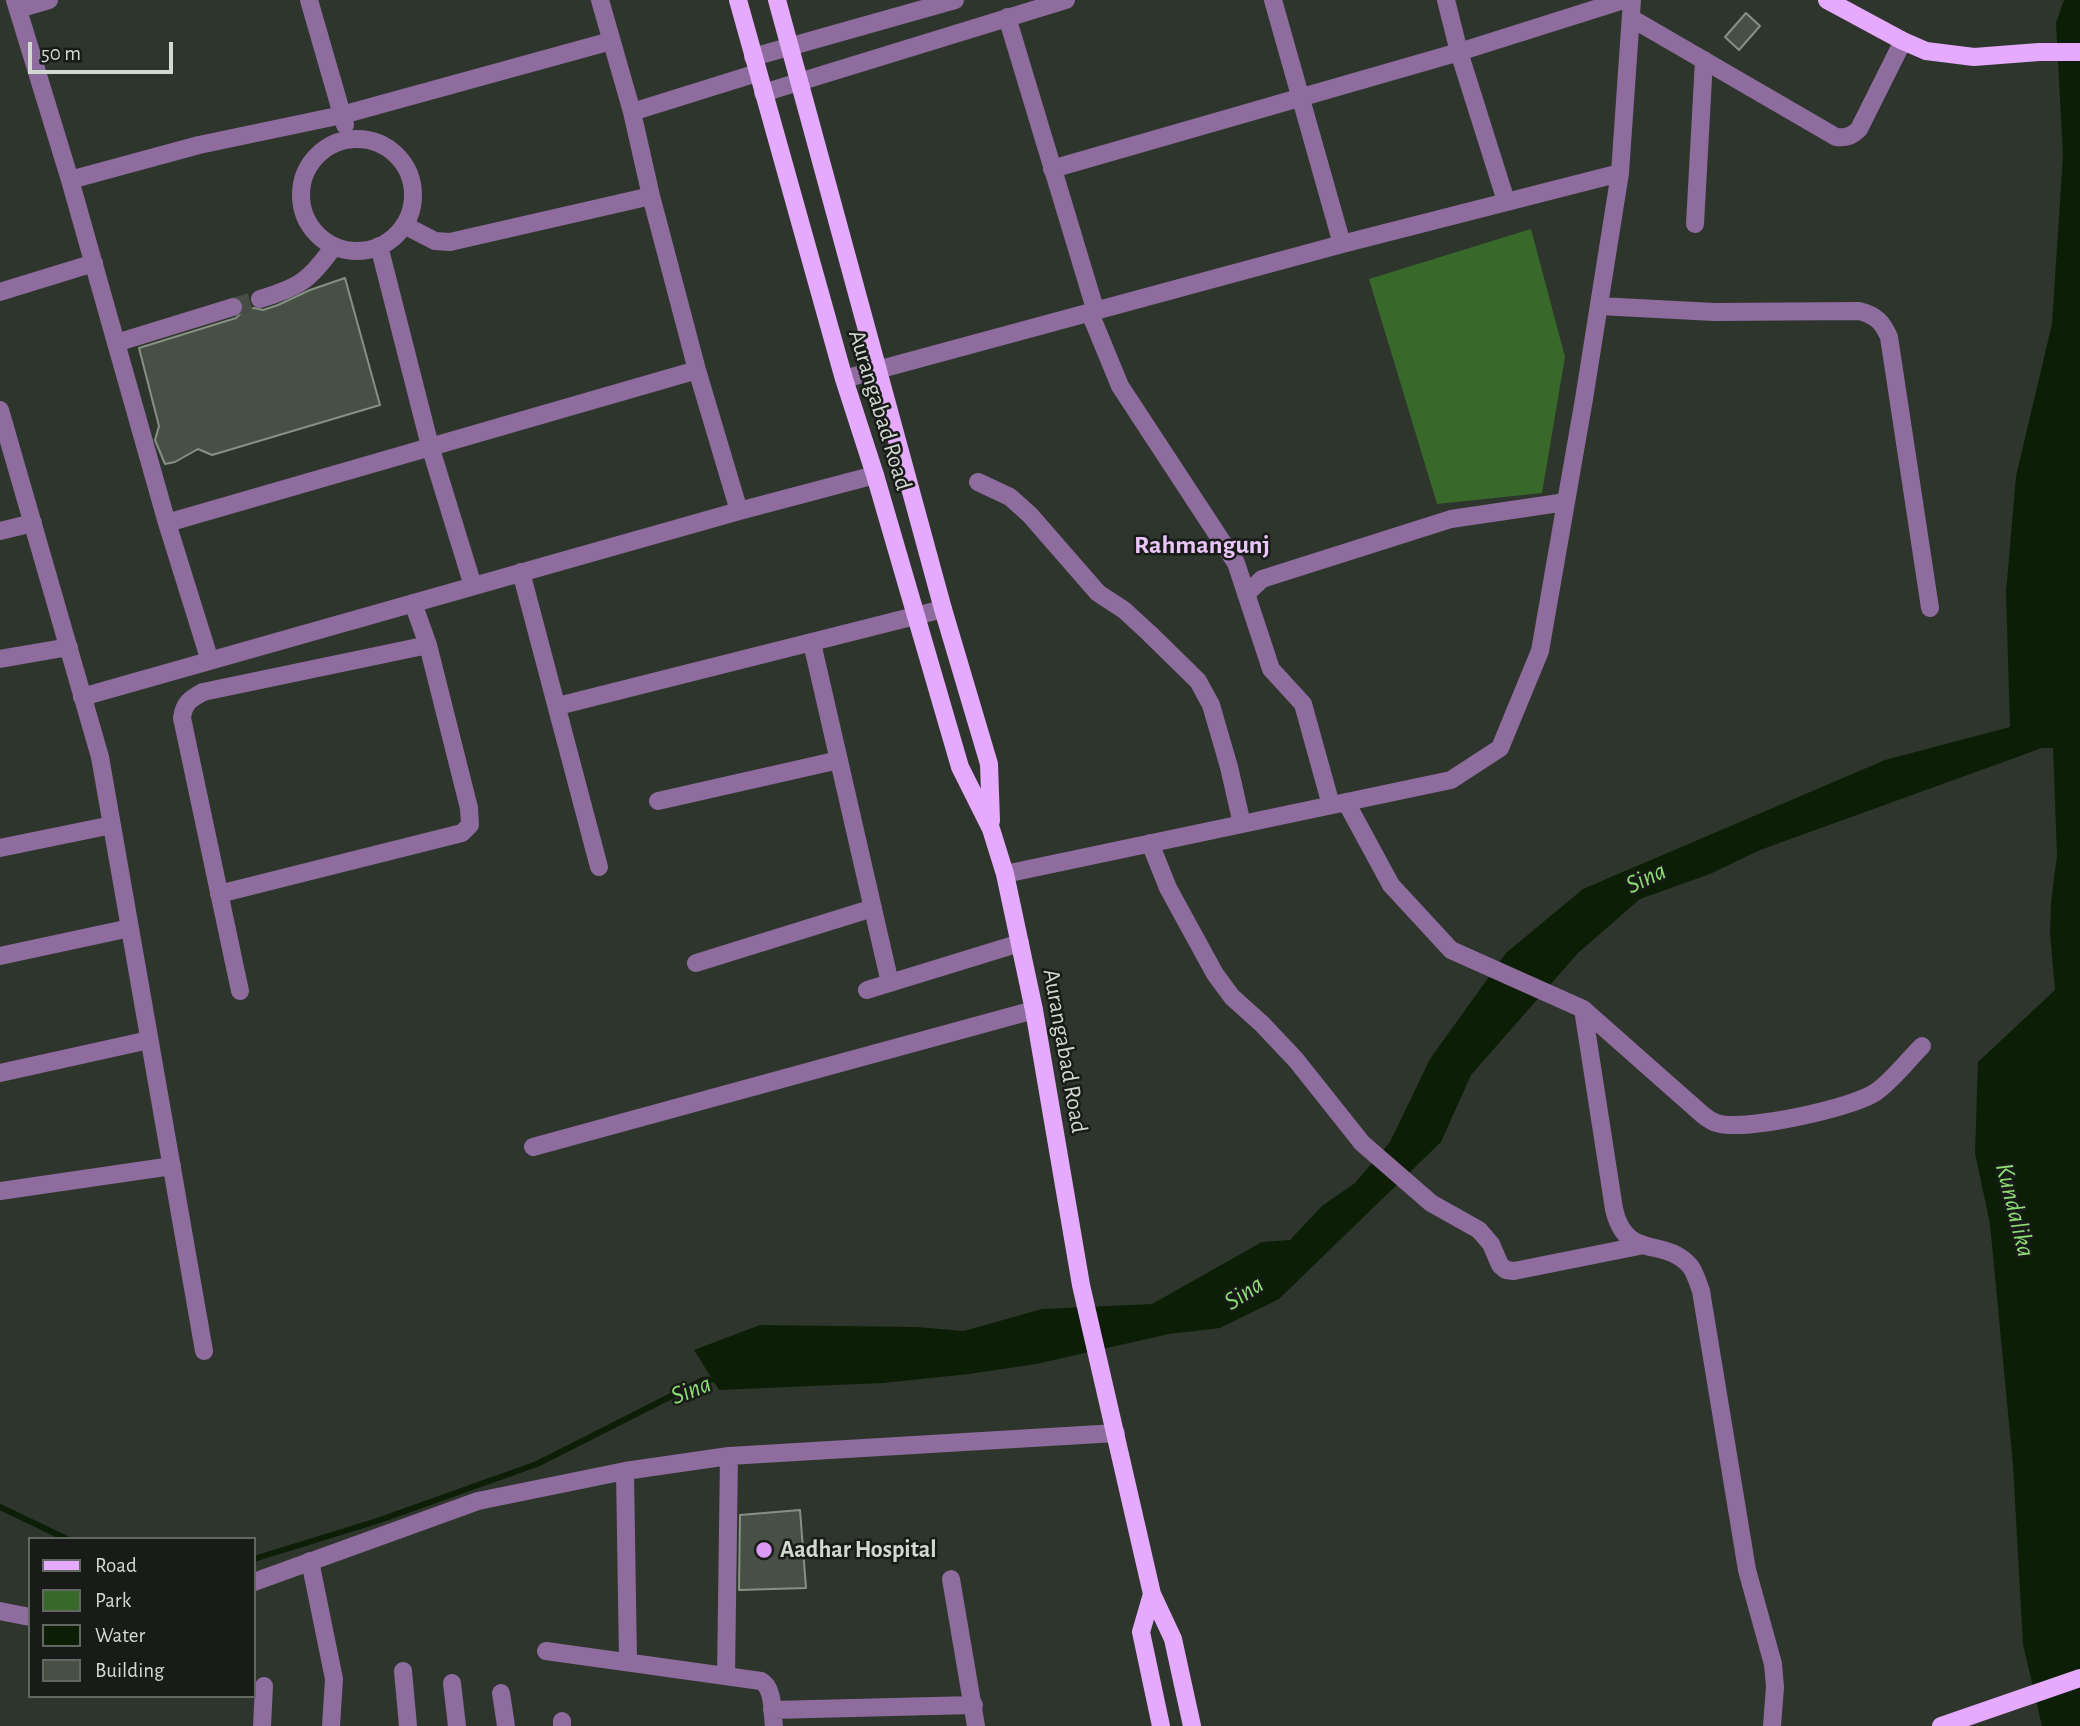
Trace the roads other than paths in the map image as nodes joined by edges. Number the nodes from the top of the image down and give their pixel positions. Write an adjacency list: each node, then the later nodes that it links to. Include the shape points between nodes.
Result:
1 (49, 0): 12 (street)
2 (309, 0): 26 (street)
3 (600, 0): 15 (street)
4 (738, 0): 21 (main road, Aurangabad Road)
5 (777, 0): 17 (main road, Aurangabad Road)
6 (954, 0): 17 (street)
7 (1066, 0): 14 (street)
8 (1273, 0): 24 (street)
9 (1446, 0): 18 (street)
10 (1624, 0): 18 (street)
11 (1827, 0): 16 (main road)
12 (16, 4): 30 (street)
13 (1632, 9): 20 (street); 29 (street)
14 (1007, 17): 22 (street); 28 (street)
15 (611, 41): 25 (street); 26 (street)
16 (1903, 41): 19 (main road, via 1926,51 1974,57); 20 (street, via 1859,129 1844,138)
17 (789, 47): 21 (street); 22 (main road, Aurangabad Road)
18 (1459, 52): 24 (street); 32 (street)
19 (2080, 52)
20 (1704, 60): 33 (street)
21 (755, 65): 23 (main road, Aurangabad Road); 25 (street)
22 (800, 81): 23 (street); 45 (main road, Aurangabad Road)
23 (763, 93): 47 (main road, Aurangabad Road)
24 (1299, 98): 28 (street); 35 (street)
25 (632, 112): 31 (street)
26 (342, 115): 27 (street); 30 (street, via 199,145)
27 (349, 139): 34 (street, via 373,141 403,162 413,197); 36 (street, via 320,152 302,184 301,203 307,221)
28 (1052, 169): 43 (street)
29 (1620, 173): 32 (street); 41 (street)
30 (70, 180): 38 (street)
31 (651, 196): 34 (street, via 450,242 435,241); 46 (street)
32 (1506, 201): 35 (street)
33 (1695, 224)
34 (404, 225): 37 (street)
35 (1342, 244): 43 (street)
36 (334, 246): 37 (street, via 352,251); 40 (street, via 303,283)
37 (379, 246): 49 (street)
38 (94, 263): 39 (street); 44 (street)
39 (0, 292)
40 (260, 299)
41 (1599, 306): 52 (street); 61 (street, via 1714,312 1859,311 1873,315 1889,337)
42 (233, 307): 44 (street)
43 (1093, 313): 45 (street); 59 (street, via 1120,386 1236,563)
44 (116, 343): 55 (street)
45 (879, 369): 47 (street); 62 (main road, Aurangabad Road)
46 (697, 370): 49 (street); 53 (street)
47 (844, 379): 50 (main road, Aurangabad Road)
48 (0, 410): 54 (street)
49 (430, 446): 55 (street); 58 (street)
50 (875, 475): 53 (street); 63 (main road, Aurangabad Road)
51 (978, 482): 74 (street, via 1010,497 1030,515 1098,593 1141,625 1198,681 1211,705)
52 (1566, 502): 59 (street, via 1424,526 1262,579); 73 (street, via 1540,651 1500,748 1451,780)
53 (739, 511): 57 (street)
54 (33, 523): 56 (street); 66 (street)
55 (167, 523): 68 (street)
56 (0, 531)
57 (521, 572): 58 (street); 70 (street)
58 (473, 586): 60 (street)
59 (1246, 594): 73 (street, via 1271,669 1303,704)
60 (413, 603): 65 (street); 68 (street)
61 (1930, 608)
62 (943, 609): 63 (street); 76 (main road, Aurangabad Road, via 989,764)
63 (915, 617): 64 (street); 76 (main road, Aurangabad Road, via 960,767)
64 (811, 643): 70 (street); 71 (street)
65 (428, 645): 81 (street, via 203,692 183,707); 81 (street, via 470,825 462,833)
66 (69, 647): 67 (street); 69 (street)
67 (0, 659)
68 (210, 661): 69 (street)
69 (82, 697): 75 (street, via 100,757)
70 (558, 706): 79 (street)
71 (839, 760): 72 (street); 82 (street)
72 (657, 801)
73 (1338, 804): 74 (street); 90 (street, via 1391,885 1451,950)
74 (1242, 824): 77 (street)
75 (112, 825): 78 (street); 83 (street)
76 (991, 829): 80 (main road, Aurangabad Road)
77 (1150, 843): 80 (street); 98 (street, via 1168,888 1232,997 1297,1060 1362,1143 1431,1203 1479,1230 1506,1270)
78 (0, 848)
79 (599, 867)
80 (1004, 874): 84 (main road, Aurangabad Road)
81 (219, 894): 89 (street)
82 (873, 908): 86 (street); 87 (street)
83 (130, 928): 85 (street); 92 (street)
84 (1020, 943): 87 (street); 91 (main road, Aurangabad Road)
85 (0, 956)
86 (696, 963)
87 (890, 983): 88 (street)
88 (867, 990)
89 (240, 991)
90 (1576, 1005): 93 (street, via 1718,1124 1753,1124 1860,1101 1876,1092); 98 (street, via 1616,1217 1630,1240)
91 (1034, 1010): 95 (street); 100 (main road, Aurangabad Road, via 1081,1285)
92 (149, 1040): 94 (street); 96 (street)
93 (1922, 1046)
94 (0, 1073)
95 (533, 1147)
96 (172, 1167): 97 (street); 99 (street)
97 (0, 1191)
98 (1645, 1245): 127 (street, via 1682,1259 1692,1268 1701,1291 1747,1570 1773,1664)
99 (204, 1351)
100 (1115, 1433): 101 (street); 106 (main road)
101 (729, 1456): 102 (street); 112 (street)
102 (625, 1471): 103 (street, via 478,1501); 110 (street)
103 (310, 1561): 105 (street); 120 (street, via 334,1679)
104 (951, 1579): 117 (street)
105 (256, 1581)
106 (1152, 1594): 125 (main road, via 1141,1632); 126 (main road, via 1173,1639)
107 (0, 1611): 108 (street)
108 (28, 1617)
109 (546, 1651): 110 (street)
110 (628, 1662): 112 (street)
111 (403, 1671): 121 (street)
112 (726, 1676): 118 (street, via 766,1684)
113 (2080, 1678): 128 (main road)
114 (452, 1683): 122 (street)
115 (264, 1686): 119 (street)
116 (501, 1693): 123 (street)
117 (974, 1705): 118 (street); 124 (street)
118 (773, 1718)
119 (262, 1726)
120 (331, 1726)
121 (408, 1726)
122 (457, 1726)
123 (506, 1726)
124 (976, 1726)
125 (1161, 1726)
126 (1192, 1726)
127 (1772, 1726)
128 (1941, 1726)

